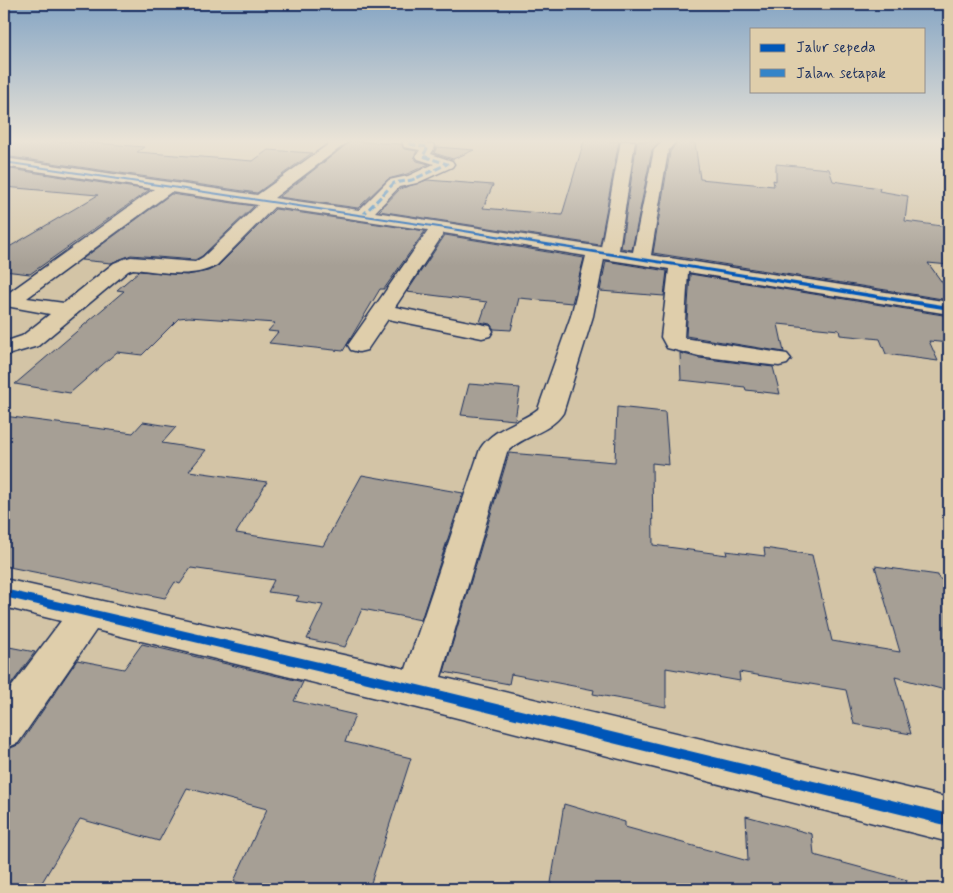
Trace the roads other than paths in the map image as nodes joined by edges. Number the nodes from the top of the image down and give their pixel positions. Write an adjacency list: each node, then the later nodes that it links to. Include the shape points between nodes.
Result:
1 (139, 183): 6 (street)
2 (289, 183): 7 (street)
3 (393, 183): 8 (street)
4 (619, 183): 10 (street)
5 (655, 183): 11 (street)
6 (167, 187): 7 (street); 14 (street, via 14,298 13,302)
7 (265, 201): 8 (street); 14 (street, via 210,261 191,268 131,263 114,271)
8 (362, 216): 9 (street)
9 (439, 227): 10 (street); 15 (street)
10 (603, 253): 11 (street); 22 (street, via 550,413 504,438 494,449)
11 (641, 259): 12 (street)
12 (679, 265): 13 (street); 19 (street, via 672,337 675,343 699,350)
13 (949, 308)
14 (68, 310): 18 (street, via 30,341)
15 (382, 311): 16 (street); 17 (street)
16 (482, 331)
17 (359, 345)
18 (4, 349)
19 (779, 359)
20 (4, 593): 21 (street)
21 (88, 613): 22 (street); 23 (street)
22 (418, 690): 24 (street)
23 (4, 729)
24 (949, 820)

